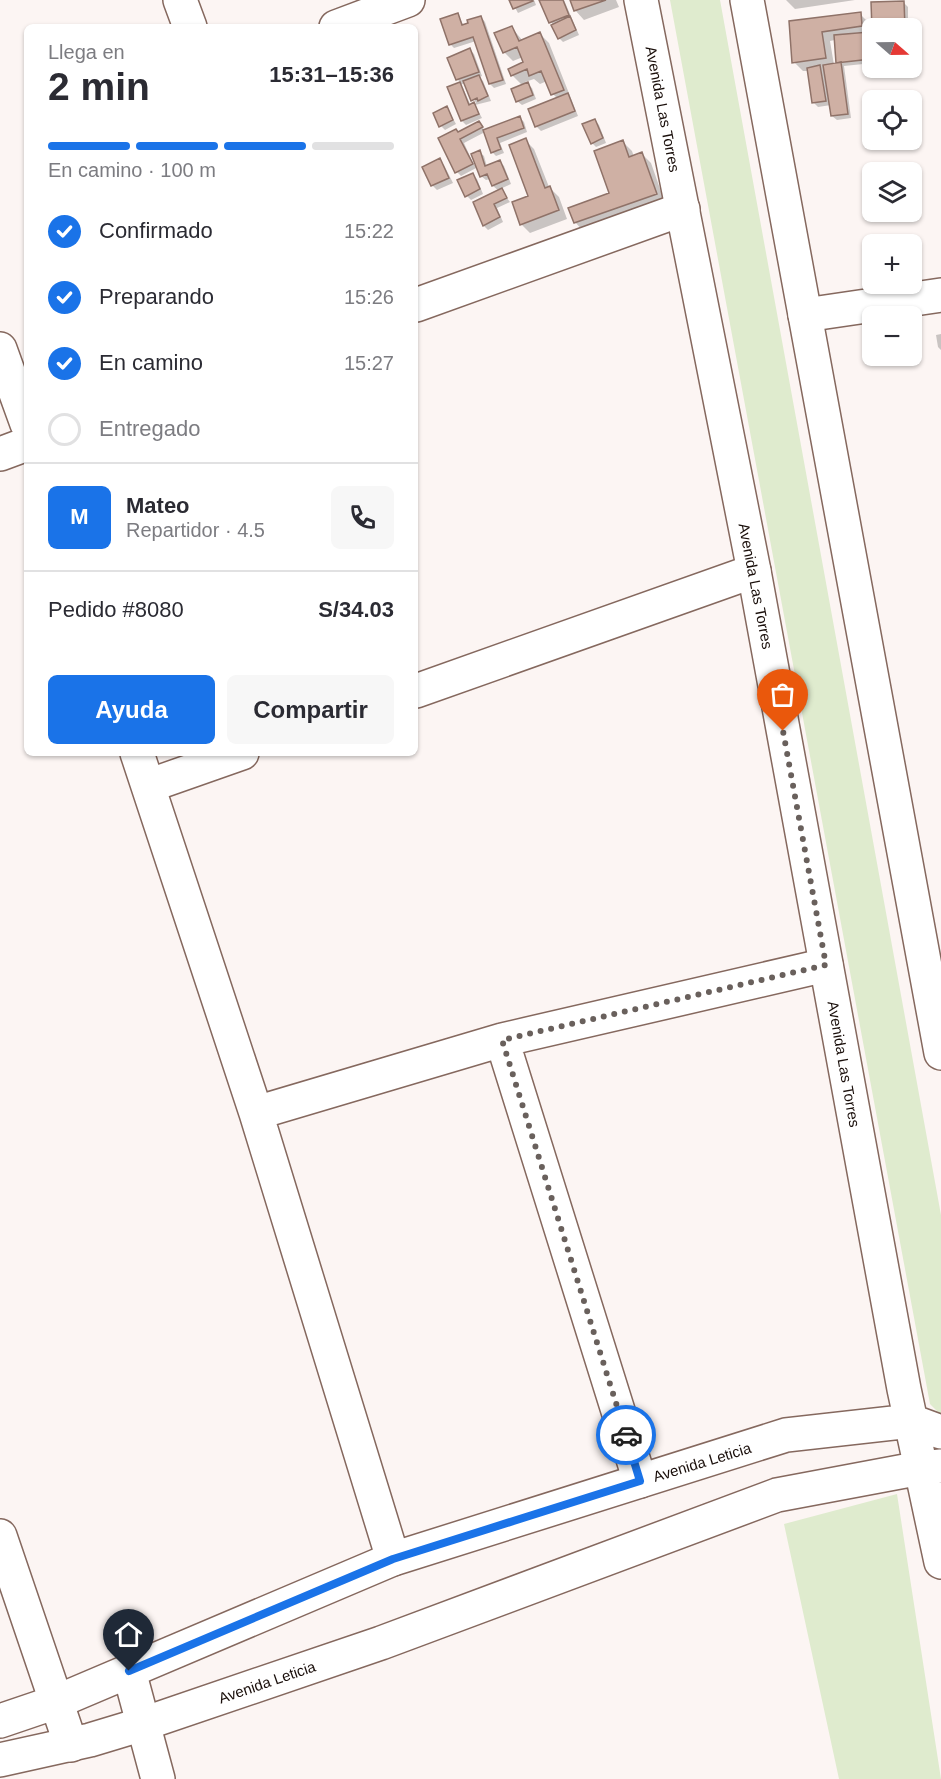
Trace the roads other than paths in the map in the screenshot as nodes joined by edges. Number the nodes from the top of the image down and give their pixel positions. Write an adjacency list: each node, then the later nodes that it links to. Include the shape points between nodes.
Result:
1 (180, 0): 5 (street)
2 (408, 0): 6 (street)
3 (641, 0): 7 (street, Avenida Las Torres)
4 (747, 0): 10 (street)
5 (189, 24)
6 (344, 24)
7 (683, 209): 9 (street); 15 (street, Avenida Las Torres)
8 (941, 295): 10 (street)
9 (418, 304)
10 (805, 315): 20 (street)
11 (0, 349): 12 (street)
12 (24, 416)
13 (24, 445): 14 (street)
14 (0, 454)
15 (754, 571): 16 (street); 21 (street, Avenida Las Torres)
16 (418, 691)
17 (138, 756): 19 (street)
18 (233, 756): 19 (street)
19 (148, 786): 24 (street)
20 (931, 946): 23 (street)
21 (826, 965): 22 (street); 25 (street, Avenida Las Torres)
22 (502, 1040): 24 (street); 27 (street)
23 (941, 1053)
24 (256, 1113): 29 (street)
25 (926, 1426): 26 (street, Avenida Las Torres); 27 (street, Avenida Leticia, via 786,1435)
26 (931, 1467): 30 (street, Avenida Las Torres); 34 (street, Avenida Leticia, via 777,1495 381,1643)
27 (640, 1481): 29 (street, Avenida Leticia)
28 (0, 1536): 32 (street)
29 (393, 1559): 31 (street, Avenida Leticia)
30 (941, 1562)
31 (129, 1671): 32 (street, Avenida Leticia); 34 (street)
32 (56, 1702): 33 (street, Avenida Leticia); 35 (street)
33 (0, 1721)
34 (143, 1724): 35 (street, Avenida Leticia); 37 (street)
35 (71, 1745): 36 (street, Avenida Leticia)
36 (0, 1760)
37 (159, 1779)

